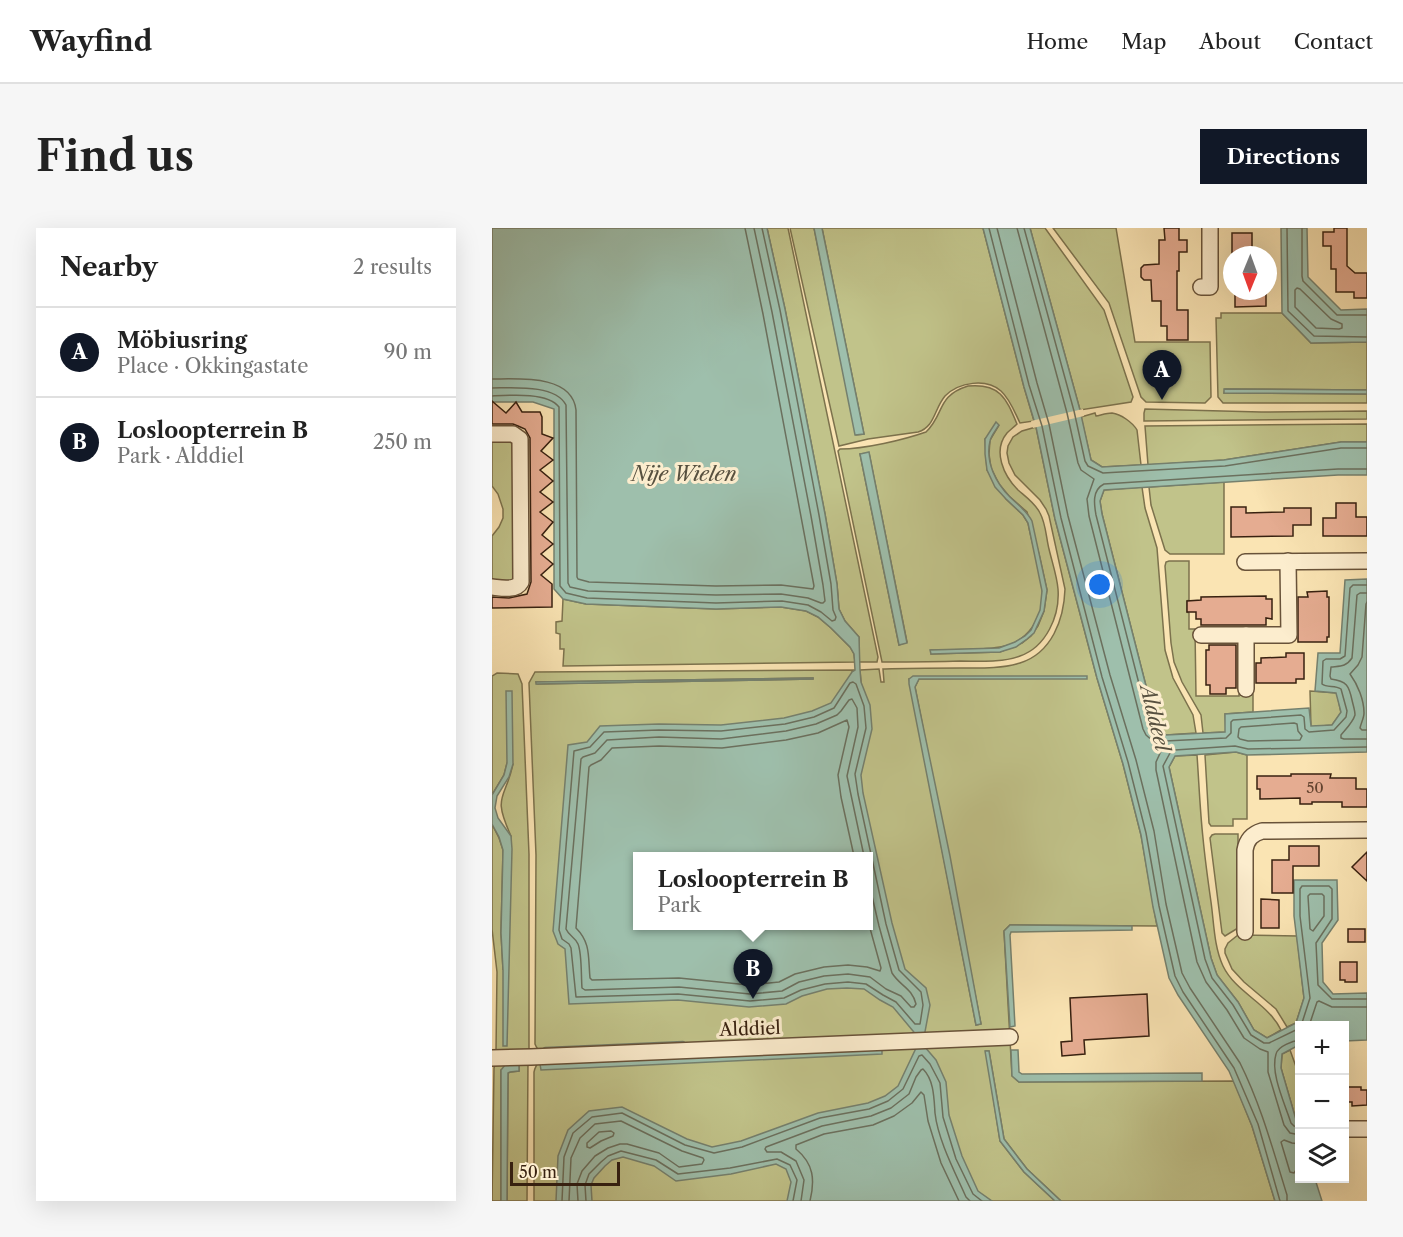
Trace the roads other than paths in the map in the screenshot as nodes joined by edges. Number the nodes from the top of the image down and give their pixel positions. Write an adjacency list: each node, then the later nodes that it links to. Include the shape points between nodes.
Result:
1 (1210, 228): 2 (street, via 1210,287)
2 (1201, 287)
3 (492, 434): 7 (street, via 513,434 520,439 521,582 515,588)
4 (1288, 561): 5 (street); 6 (street); 9 (street, via 1289,636)
5 (1367, 561)
6 (1245, 562)
7 (492, 587)
8 (1201, 635): 9 (street)
9 (1246, 635): 10 (street)
10 (1246, 688)
11 (1367, 830): 12 (street, via 1255,833 1245,850)
12 (1245, 932)
13 (1010, 1037): 14 (street, Alddiel)
14 (492, 1058)
15 (1349, 1129): 16 (street)
16 (1367, 1129)

